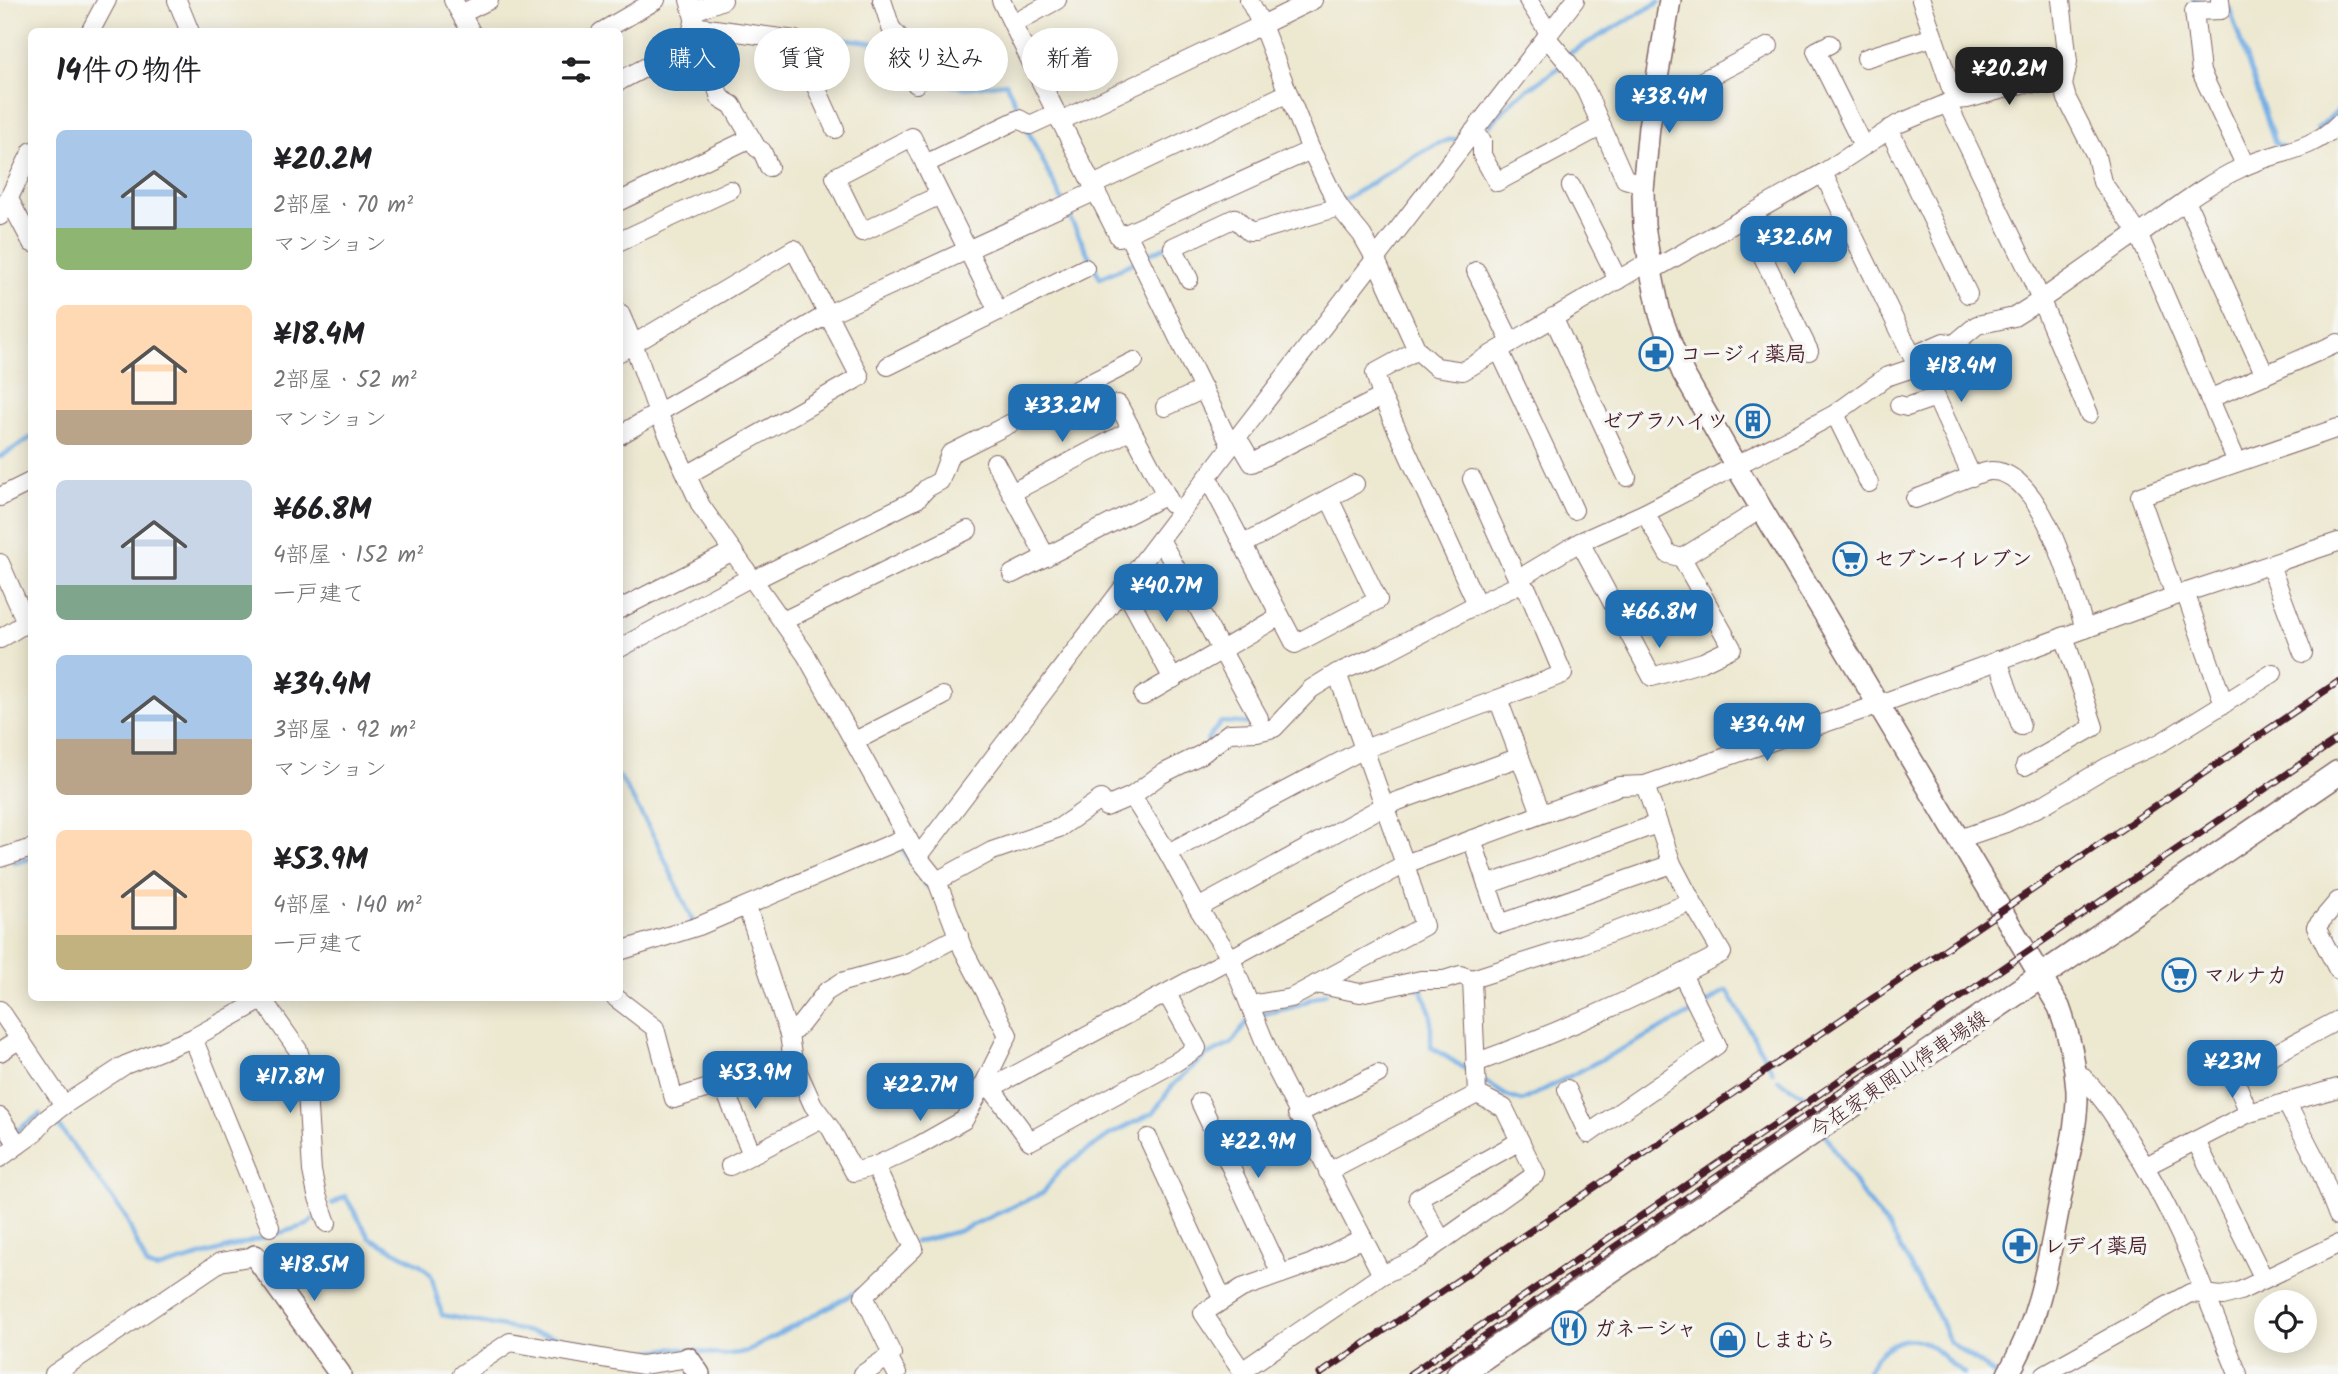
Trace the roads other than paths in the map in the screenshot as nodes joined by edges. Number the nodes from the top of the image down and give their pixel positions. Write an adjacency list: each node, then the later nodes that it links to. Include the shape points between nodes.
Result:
1 (107, 0): 21 (street)
2 (177, 0): 22 (street)
3 (489, 0): 17 (street)
4 (656, 0): 24 (street)
5 (723, 0): 18 (street)
6 (882, 0): 25 (street)
7 (1002, 0): 19 (street)
8 (1057, 0): 19 (street)
9 (1249, 0): 20 (street)
10 (1313, 0): 20 (street)
11 (1528, 0): 26 (street)
12 (1576, 0): 26 (street)
13 (1670, 0): 35 (street)
14 (1922, 0): 27 (street)
15 (2061, 0): 32 (street, via 2068,62)
16 (2217, 1): 46 (street, via 2221,10 2194,11 2201,72)
17 (457, 7): 23 (street)
18 (691, 13): 31 (street, via 691,34 680,46); 39 (street, via 795,40); 42 (street, via 720,98 732,105)
19 (1013, 24): 36 (street)
20 (1262, 25): 33 (street); 36 (street)
21 (92, 28)
22 (188, 28)
23 (469, 28)
24 (608, 28)
25 (891, 28)
26 (1547, 35): 38 (street, via 1586,91); 41 (street)
27 (1933, 37): 30 (street); 34 (street)
28 (1830, 44): 43 (street, via 1816,51)
29 (1769, 46): 35 (street)
30 (1866, 58)
31 (623, 79)
32 (2063, 85): 34 (street, via 2025,83); 61 (street, via 2096,156 2102,182)
33 (1288, 93): 44 (street); 52 (street)
34 (1951, 101): 40 (street); 73 (street)
35 (1652, 107): 50 (street)
36 (1058, 117): 47 (street, via 1030,125 1019,119); 52 (street)
37 (2338, 124): 46 (street, via 2293,152)
38 (1602, 126): 41 (street, via 1497,182 1482,155 1482,141); 50 (street, via 1625,179)
39 (835, 129)
40 (1889, 129): 43 (street); 72 (street)
41 (1472, 133): 66 (street)
42 (751, 138): 48 (street); 56 (street)
43 (1863, 146): 49 (street)
44 (1311, 150): 58 (street); 62 (street)
45 (28, 160): 55 (street)
46 (2242, 161): 57 (street)
47 (925, 164): 54 (street); 54 (street, via 912,138 835,177 862,232)
48 (769, 167)
49 (1823, 173): 60 (street); 78 (street, via 1912,356)
50 (1643, 184): 67 (street)
51 (1571, 186): 71 (street)
52 (1094, 188): 62 (street, via 1119,237); 65 (street)
53 (730, 190): 64 (street)
54 (940, 195): 65 (street)
55 (9, 200): 59 (street); 63 (street)
56 (623, 200)
57 (2186, 201): 61 (street); 85 (street)
58 (1338, 204): 66 (street); 70 (street, via 1255,232 1235,218 1173,247)
59 (0, 216)
60 (1744, 218): 67 (street); 82 (street)
61 (2135, 230): 73 (street); 88 (street)
62 (1127, 233): 86 (street)
63 (28, 236)
64 (623, 240)
65 (968, 250): 74 (street); 75 (street)
66 (1376, 260): 81 (street); 98 (street)
67 (1650, 266): 71 (street); 101 (street, via 1660,314 1683,373)
68 (1085, 268): 74 (street)
69 (1476, 271): 79 (street)
70 (1189, 279)
71 (1618, 280): 76 (street)
72 (1968, 294)
73 (2040, 298): 78 (street, via 2014,317 1977,325); 94 (street)
74 (998, 312): 84 (street)
75 (828, 314): 80 (street, via 794,249); 92 (street); 102 (street, via 860,377)
76 (1553, 317): 79 (street); 103 (street)
77 (2338, 343): 85 (street)
78 (1950, 344): 93 (street, via 1943,355 1886,377)
79 (1505, 346): 81 (street, via 1463,371 1436,367); 116 (street)
80 (626, 347): 92 (street)
81 (1417, 350): 87 (street, via 1375,373)
82 (1809, 351)
83 (1134, 361): 130 (street, via 950,454 940,481 918,499)
84 (888, 366)
85 (2265, 375): 88 (street)
86 (1203, 389): 91 (street); 98 (street)
87 (1382, 397): 98 (street, via 1252,463 1242,446); 134 (street)
88 (2209, 399): 100 (street)
89 (1118, 404): 96 (street)
90 (1899, 405): 105 (street, via 1907,407 1936,397)
91 (1165, 407)
92 (658, 412): 97 (street); 102 (street)
93 (1835, 414): 101 (street); 109 (street)
94 (2089, 414)
95 (2338, 428): 100 (street)
96 (1131, 430): 110 (street); 111 (street)
97 (623, 433)
98 (1233, 443): 104 (street)
99 (995, 461): 110 (street)
100 (2237, 461): 133 (street, via 2140,496)
101 (1736, 466): 115 (street); 117 (street)
102 (687, 475): 124 (street, via 701,506)
103 (1627, 477)
104 (1208, 478): 118 (street); 123 (street)
105 (1972, 478): 114 (street); 140 (street, via 1990,471 2006,474 2042,510)
106 (1472, 479): 131 (street)
107 (28, 483): 112 (street)
108 (1355, 484): 113 (street)
109 (1869, 484)
110 (1012, 493): 125 (street)
111 (1166, 495): 118 (street); 125 (street)
112 (0, 497)
113 (1329, 498): 123 (street); 136 (street, via 1378,600 1295,644)
114 (1915, 499)
115 (1761, 509): 126 (street); 154 (street)
116 (1573, 510)
117 (1645, 513): 121 (street); 126 (street, via 1668,554)
118 (1178, 517): 120 (street)
119 (968, 530): 138 (street)
120 (1161, 541): 132 (street); 144 (street)
121 (1580, 541): 126 (street, via 1652,677 1732,648); 131 (street)
122 (2338, 541): 128 (street)
123 (1242, 545): 136 (street)
124 (733, 551): 130 (street); 135 (street)
125 (1046, 557): 129 (street)
126 (1682, 558)
127 (0, 563): 137 (street)
128 (2270, 565): 133 (street); 145 (street)
129 (1013, 574)
130 (753, 578): 138 (street); 143 (street)
131 (1516, 578): 134 (street, via 1512,588); 152 (street, via 1528,592 1563,674)
132 (1124, 588): 149 (street); 172 (street)
133 (2180, 594): 140 (street); 153 (street)
134 (1475, 600): 147 (street, via 1382,654)
135 (623, 607)
136 (1280, 616): 144 (street)
137 (28, 619)
138 (783, 621): 157 (street)
139 (28, 622): 142 (street)
140 (2085, 629): 141 (street)
141 (2064, 636): 146 (street); 160 (street, via 2094,727)
142 (0, 639)
143 (623, 646)
144 (1223, 650): 149 (street); 155 (street)
145 (2303, 653)
146 (1998, 660): 154 (street); 156 (street)
147 (1337, 673): 158 (street); 163 (street, via 1311,689 1274,728 1229,733)
148 (2273, 673): 153 (street)
149 (1174, 678): 151 (street)
150 (943, 696): 157 (street)
151 (1143, 696)
152 (1498, 699): 158 (street); 159 (street)
153 (2224, 704): 169 (street, via 2043,805)
154 (1877, 705): 162 (street); 169 (street)
155 (1259, 718)
156 (2021, 726)
157 (855, 741): 167 (street)
158 (1364, 749): 164 (street); 171 (street)
159 (1520, 757): 164 (street); 165 (street)
160 (2025, 766)
161 (2335, 782): 187 (main road, 今在家東岡山停車場線)
162 (1645, 785): 165 (street, via 1619,786); 166 (street)
163 (1128, 798): 171 (street); 176 (street, via 1106,807 1101,799 1059,828 992,851)
164 (1384, 806): 174 (street); 180 (street)
165 (1541, 813): 168 (street)
166 (1657, 824): 175 (street); 177 (street)
167 (907, 836): 172 (street); 181 (street)
168 (1472, 839): 174 (street); 177 (street)
169 (1959, 839): 187 (street)
170 (28, 849): 173 (street)
171 (1168, 853): 180 (street)
172 (918, 857): 176 (street)
173 (0, 858)
174 (1405, 864): 184 (street); 189 (street, via 1424,926)
175 (1672, 864): 177 (street, via 1500,925); 179 (street)
176 (938, 884): 182 (street)
177 (1487, 885)
178 (2338, 901): 185 (street, via 2316,927)
179 (1692, 902): 186 (street, via 1722,953); 188 (street)
180 (1198, 908): 184 (street)
181 (748, 910): 183 (street); 197 (street)
182 (959, 936): 197 (street, via 906,964 842,982 826,992); 205 (street, via 1008,1035)
183 (623, 950)
184 (1231, 959): 190 (street); 195 (street)
185 (2338, 970)
186 (1682, 974): 204 (street, via 1554,1034); 208 (street, via 1717,1045 1588,1134)
187 (2040, 977): 202 (street, via 2059,1007); 239 (main road, 今在家東岡山停車場線)
188 (1472, 979): 189 (street, via 1460,975 1444,981 1421,979 1360,993); 204 (street)
189 (1316, 984): 195 (street)
190 (1167, 994): 205 (street); 205 (street, via 1197,1048 1030,1141)
191 (257, 1001): 198 (street)
192 (260, 1001): 226 (street, via 298,1050 306,1076 312,1171)
193 (620, 1001): 206 (street, via 654,1028 674,1099)
194 (0, 1010): 199 (street)
195 (1254, 1012): 213 (street)
196 (2338, 1020): 212 (street, via 2241,1072 2236,1082)
197 (789, 1035): 201 (street)
198 (193, 1038): 211 (street, via 125,1065); 227 (street)
199 (20, 1039): 200 (street); 211 (street)
200 (0, 1052)
201 (793, 1061): 206 (street); 214 (street)
202 (2075, 1070): 223 (street, via 2105,1101); 246 (street, via 2076,1115 2048,1262 2033,1324)
203 (1378, 1074): 213 (street)
204 (1476, 1077): 217 (street, via 1504,1108); 224 (street)
205 (989, 1083): 222 (street, via 964,1120)
206 (722, 1084): 219 (street)
207 (2338, 1088): 210 (street)
208 (1567, 1089)
209 (1200, 1102): 232 (street)
210 (2286, 1102): 212 (street); 225 (street)
211 (64, 1105): 215 (street)
212 (2249, 1113): 218 (street)
213 (1297, 1114): 224 (street)
214 (822, 1118): 219 (street); 222 (street, via 854,1171)
215 (10, 1133): 220 (street)
216 (1148, 1138): 236 (street)
217 (1520, 1141): 229 (street, via 1536,1174); 229 (street, via 1418,1198)
218 (2196, 1141): 223 (street); 234 (street)
219 (752, 1154): 221 (street)
220 (0, 1158)
221 (730, 1166)
222 (875, 1166): 237 (street, via 914,1248 864,1296 892,1354)
223 (2146, 1166): 235 (street)
224 (1328, 1172): 228 (street)
225 (2338, 1216)
226 (327, 1223)
227 (270, 1227)
228 (1363, 1238): 232 (street); 233 (street)
229 (1442, 1241): 233 (street)
230 (2338, 1244): 234 (street)
231 (255, 1256): 241 (street, via 220,1262); 242 (street)
232 (1281, 1274): 236 (street)
233 (1382, 1275): 236 (street, via 1242,1371 1203,1313)
234 (2264, 1279): 235 (street, via 2223,1296)
235 (2208, 1295): 240 (street, via 2190,1293); 247 (street)
236 (1223, 1300)
237 (888, 1357): 244 (street); 245 (street)
238 (694, 1366): 243 (street, via 642,1365 510,1342)
239 (1469, 1371)
240 (2052, 1372)
241 (54, 1374)
242 (340, 1374)
243 (462, 1374)
244 (863, 1374)
245 (897, 1374)
246 (2008, 1374)
247 (2238, 1374)

